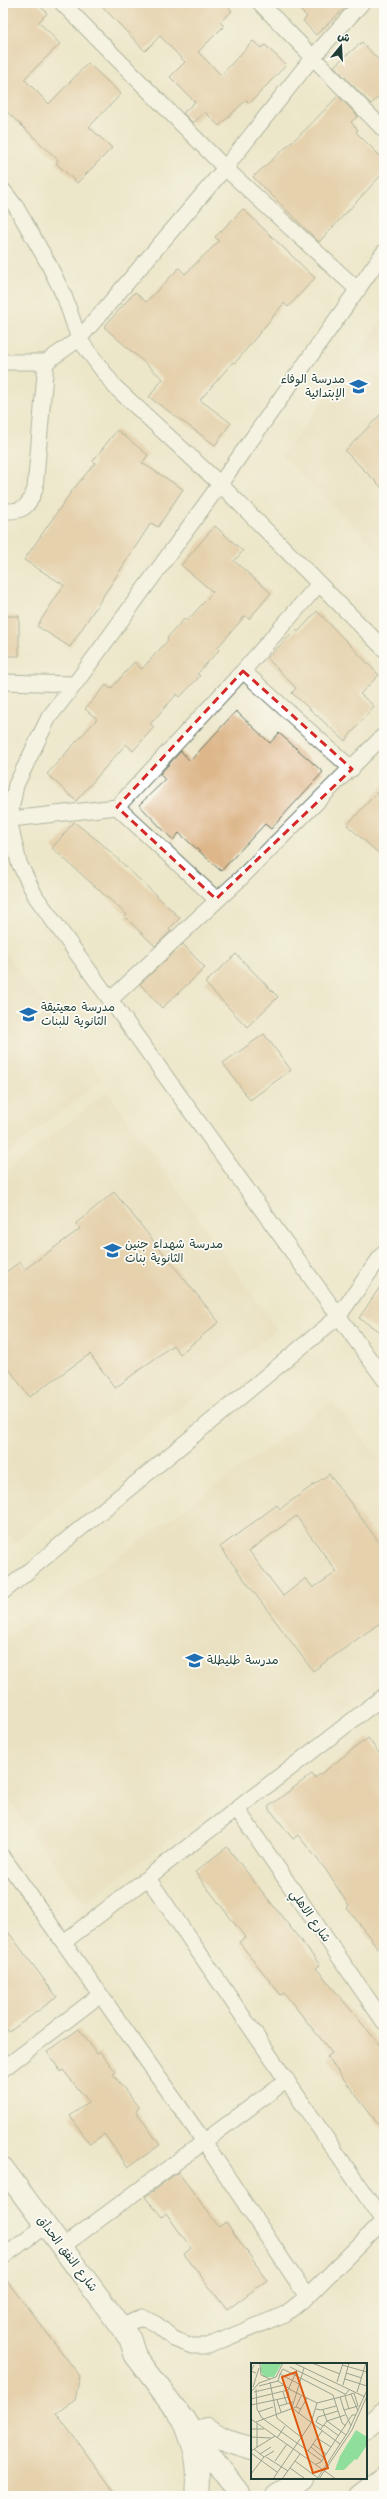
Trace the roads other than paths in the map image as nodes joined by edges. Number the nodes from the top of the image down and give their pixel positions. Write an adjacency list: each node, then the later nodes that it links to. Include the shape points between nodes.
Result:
1 (62, 3): 6 (street)
2 (260, 3): 4 (street)
3 (362, 3): 4 (street)
4 (313, 57): 5 (street); 6 (street)
5 (384, 130)
6 (225, 168): 10 (street); 11 (street)
7 (3, 190): 8 (street)
8 (10, 207): 11 (street, via 65,298)
9 (384, 252): 10 (street)
10 (358, 290): 14 (street)
11 (80, 339): 13 (street); 14 (street, via 115,387)
12 (3, 362): 13 (street)
13 (46, 362): 15 (street, via 35,489 30,503 17,512)
14 (220, 484): 16 (street); 20 (street)
15 (3, 511)
16 (318, 584): 17 (street); 18 (street)
17 (384, 649)
18 (243, 671): 22 (street); 23 (street)
19 (3, 682): 20 (street)
20 (75, 684): 24 (street, via 49,716 30,751 16,785)
21 (384, 735): 22 (street)
22 (352, 770): 25 (street)
23 (117, 807): 24 (street); 25 (street)
24 (6, 820): 26 (street, via 19,863 36,897)
25 (216, 899): 26 (street)
26 (110, 1000): 28 (street)
27 (384, 1252): 28 (street)
28 (338, 1316): 29 (street); 30 (street)
29 (384, 1379)
30 (5, 1587)
31 (382, 1704): 32 (street)
32 (237, 1809): 34 (street); 37 (street, شارع الاهلي)
33 (3, 1857): 35 (street)
34 (148, 1878): 35 (street); 39 (street)
35 (64, 1942): 36 (street)
36 (100, 1995): 38 (street); 40 (street)
37 (384, 2022)
38 (3, 2069)
39 (287, 2080): 40 (street); 42 (street)
40 (203, 2140): 44 (street); 46 (street)
41 (3, 2168): 43 (main road, شارع النفق الحدأق)
42 (384, 2221): 46 (street)
43 (46, 2225): 44 (main road, شارع النفق الحدأق); 45 (street)
44 (62, 2247): 47 (main road, شارع النفق الحدأق)
45 (3, 2257)
46 (307, 2298): 47 (street, via 285,2314 208,2346 192,2346 174,2340 156,2324 142,2317)
47 (126, 2333): 49 (main road, شارع النفق الحدأق, via 135,2355); 51 (main road, شارع النفق الحدأق, via 143,2348)
48 (384, 2414): 50 (main road)
49 (184, 2420): 55 (main road, via 197,2452); 56 (main road, شارع النفق الحدأق)
50 (367, 2427)
51 (206, 2429): 52 (main road, via 230,2442); 57 (main road, شارع النفق الحدأق)
52 (251, 2449)
53 (301, 2479): 58 (main road)
54 (378, 2485): 59 (main road)
55 (197, 2496)
56 (241, 2496)
57 (257, 2496)
58 (277, 2496)
59 (360, 2496)

